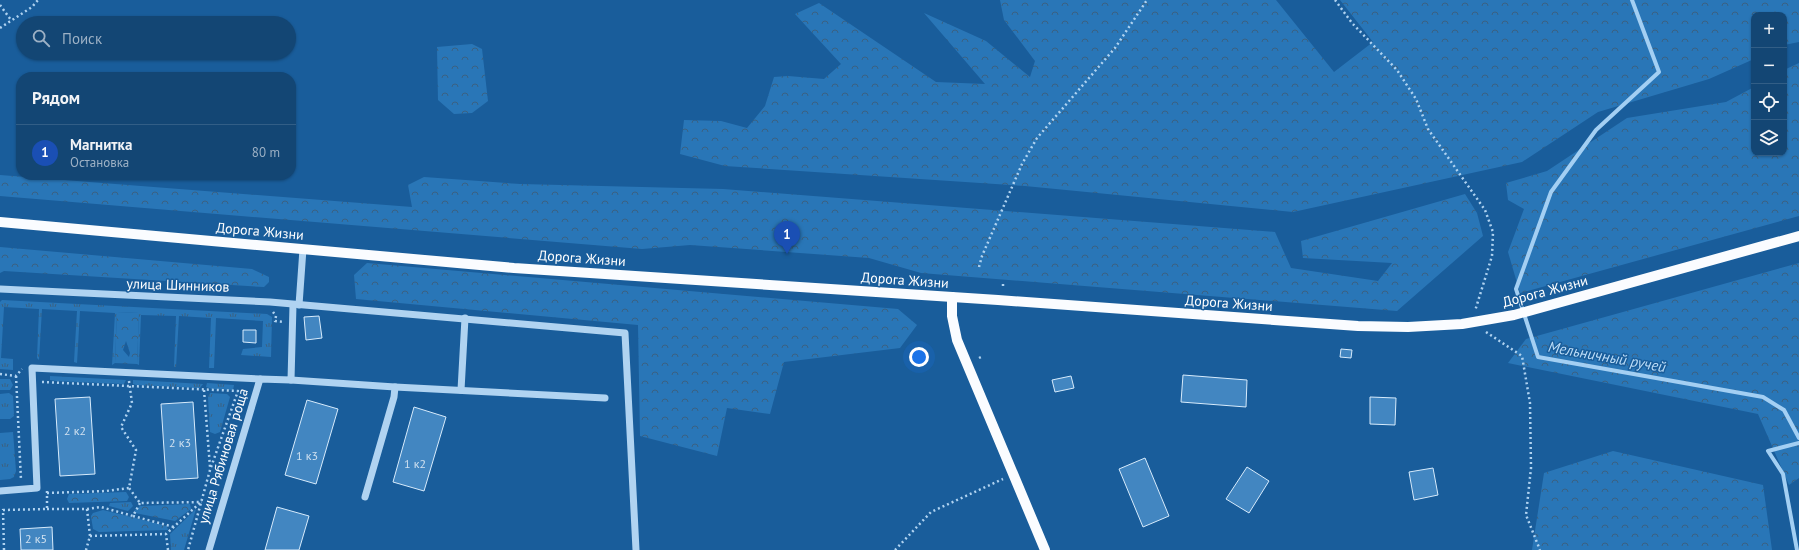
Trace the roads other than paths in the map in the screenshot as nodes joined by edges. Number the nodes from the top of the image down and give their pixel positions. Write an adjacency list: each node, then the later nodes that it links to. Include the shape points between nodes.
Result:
1 (0, 222): 3 (main road, Дорога Жизни)
2 (1799, 236): 5 (main road, Дорога Жизни, via 1514,315 1471,322 1408,327 1358,326)
3 (303, 249): 5 (main road, Дорога Жизни, via 514,268); 6 (street)
4 (0, 289): 6 (street, улица Шинников)
5 (952, 297): 17 (main road, via 952,316 957,340)
6 (296, 305): 7 (street, улица Шинников); 9 (street)
7 (464, 318): 11 (street); 16 (street, улица Шинников, via 625,333)
8 (260, 379): 9 (street, улица Рябиновая роща); 13 (street, via 32,368 37,488); 15 (street, улица Рябиновая роща)
9 (291, 380): 10 (street, улица Рябиновая роща)
10 (395, 387): 11 (street, улица Рябиновая роща); 14 (street)
11 (461, 390): 12 (street, улица Рябиновая роща)
12 (605, 398)
13 (0, 491)
14 (365, 497)
15 (209, 550)
16 (636, 550)
17 (1045, 550)

